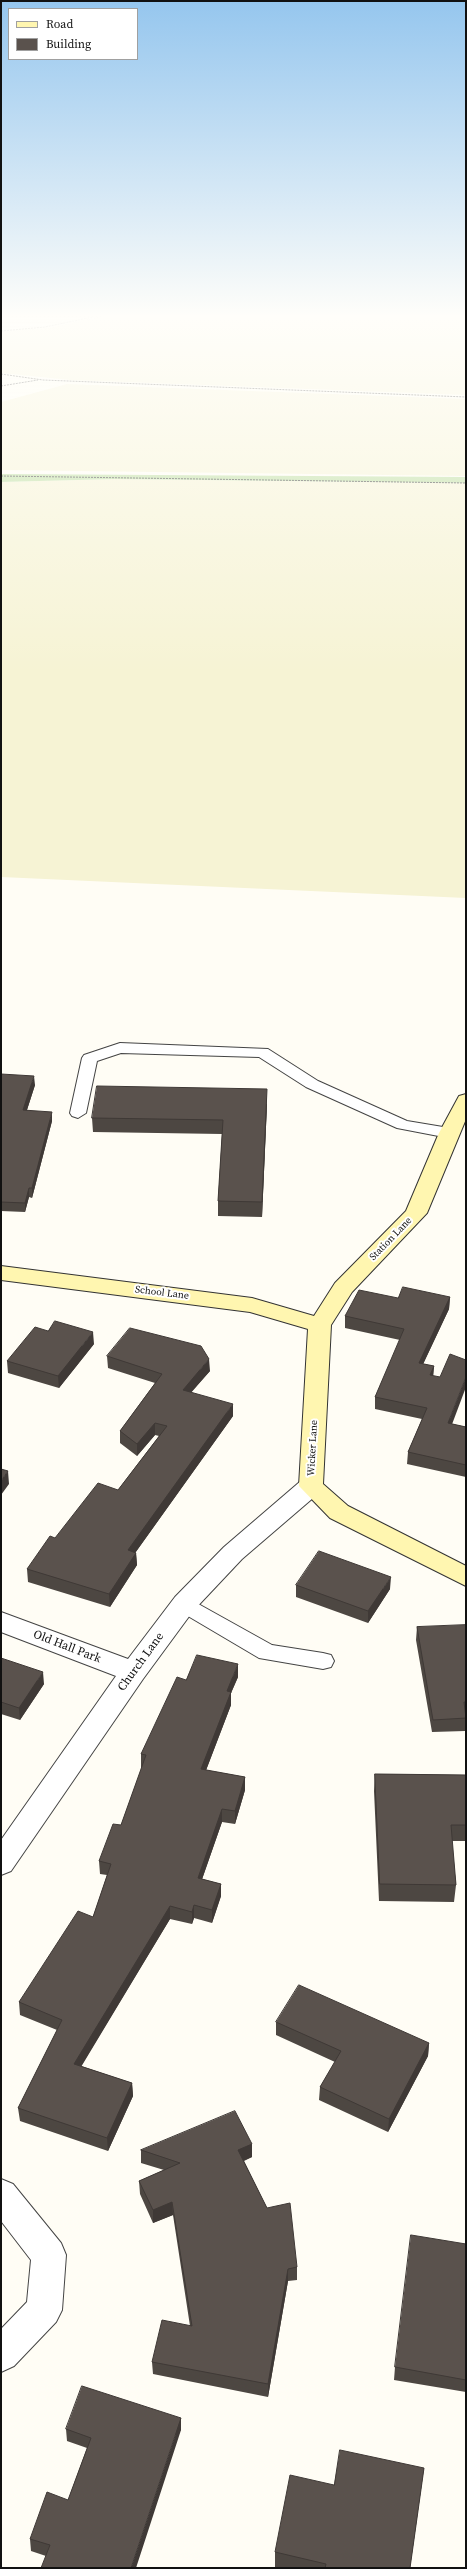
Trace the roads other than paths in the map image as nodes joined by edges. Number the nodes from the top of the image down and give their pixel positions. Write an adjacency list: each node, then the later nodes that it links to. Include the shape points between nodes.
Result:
1 (466, 1100): 3 (street, Station Lane)
2 (78, 1113): 3 (lane, via 90,1058 120,1048 263,1052 312,1084 403,1125)
3 (448, 1132): 5 (street, Station Lane, via 416,1212 343,1288)
4 (1, 1273): 5 (street, School Lane, via 252,1304)
5 (320, 1325): 6 (street, Wicker Lane)
6 (311, 1486): 7 (street, Wicker Lane, via 339,1512); 8 (street, Church Lane, via 233,1553)
7 (466, 1577)
8 (184, 1604): 10 (lane, via 267,1652); 11 (street, Church Lane)
9 (1, 1622): 11 (street, Old Hall Park)
10 (323, 1661)
11 (133, 1672): 12 (street, Church Lane)
12 (1, 1863)
13 (1, 2195): 14 (street, via 50,2255 44,2310)
14 (1, 2354)

